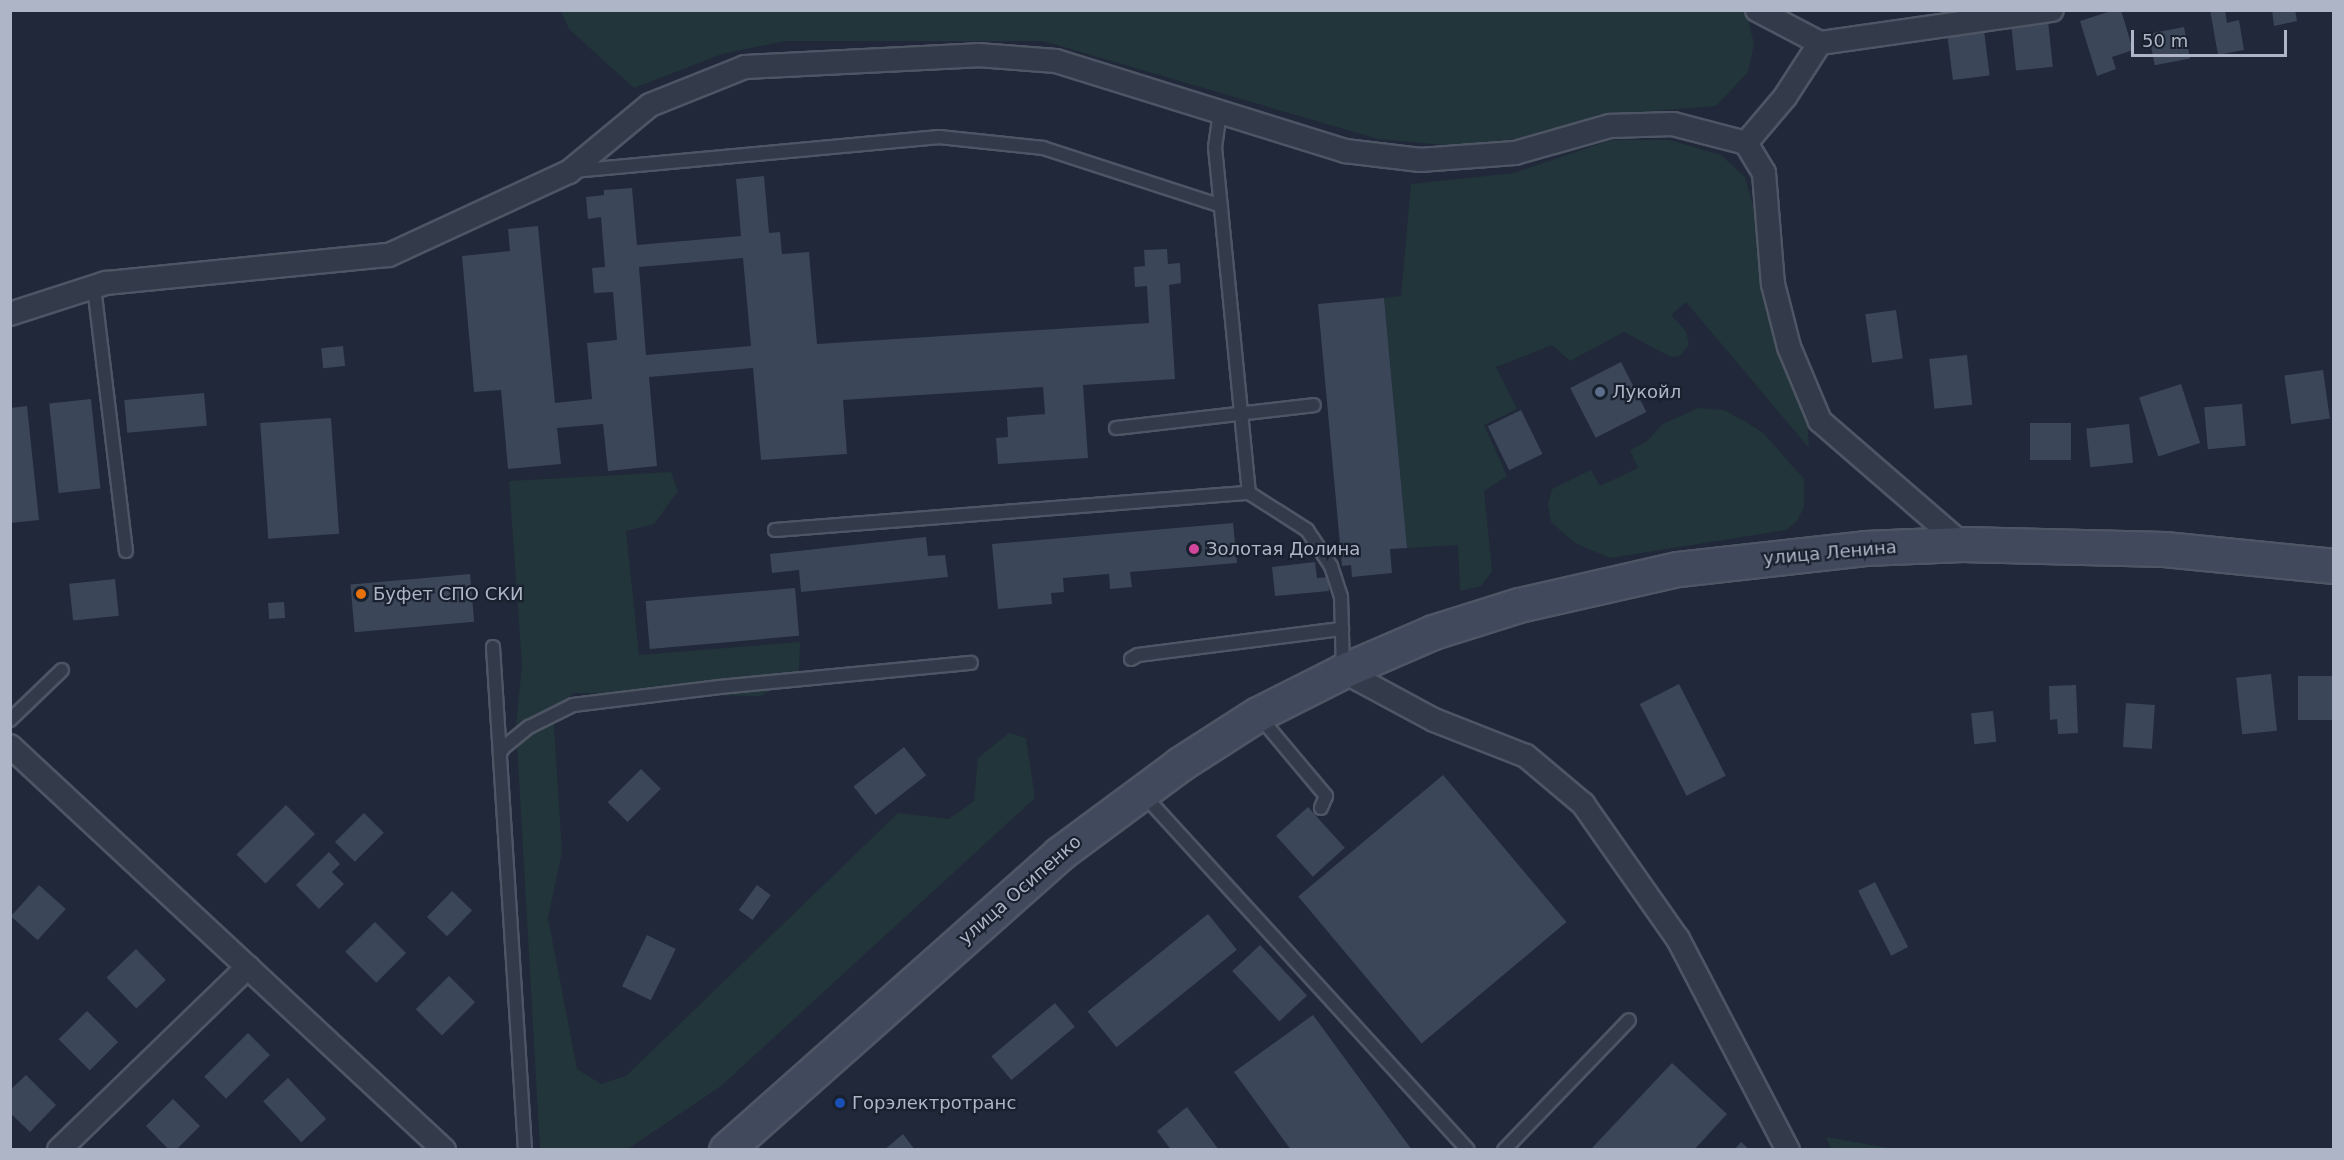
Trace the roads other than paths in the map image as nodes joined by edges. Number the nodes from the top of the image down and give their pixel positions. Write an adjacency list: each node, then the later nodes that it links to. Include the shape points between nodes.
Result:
1 (1757, 10): 3 (street)
2 (2052, 10): 3 (street)
3 (1820, 43): 5 (street, via 1785,97)
4 (1220, 112): 5 (street, via 1345,151 1420,160 1515,153 1610,126 1673,124); 6 (street, via 1056,61 978,55 745,67 650,105); 7 (lane, via 1215,147)
5 (1746, 143): 15 (street, via 1764,173 1775,295 1789,347 1820,421)
6 (569, 171): 7 (lane, via 939,137 1043,148); 8 (street, via 389,255)
7 (1221, 206): 11 (lane)
8 (94, 287): 9 (street); 16 (lane)
9 (10, 314)
10 (1314, 405): 11 (lane)
11 (1241, 413): 12 (lane); 13 (lane)
12 (1116, 428)
13 (1249, 492): 14 (lane); 18 (lane, via 1307,530 1331,566 1341,597)
14 (775, 530)
15 (1962, 544): 17 (main road, улица Ленина, via 2163,549); 23 (main road, улица Ленина, via 1864,548 1678,569 1519,605 1433,632)
16 (126, 551)
17 (2334, 566)
18 (1342, 629): 20 (lane, via 1138,654); 23 (lane)
19 (493, 647): 27 (lane)
20 (1131, 659)
21 (971, 663): 27 (lane, via 573,705 529,727)
22 (62, 670): 25 (lane)
23 (1343, 671): 24 (main road, улица Осипенко); 38 (street, via 1434,720 1526,756 1583,804 1678,939)
24 (1257, 714): 28 (main road, улица Осипенко); 29 (lane, via 1326,796)
25 (10, 720)
26 (10, 746): 30 (street)
27 (500, 753): 34 (lane)
28 (1142, 792): 35 (main road, улица Осипенко, via 1059,854); 36 (lane)
29 (1321, 808)
30 (248, 967): 32 (street); 33 (street)
31 (1629, 1020): 37 (lane)
32 (59, 1149)
33 (444, 1149)
34 (525, 1149)
35 (726, 1149)
36 (1468, 1149)
37 (1504, 1149)
38 (1788, 1149)

